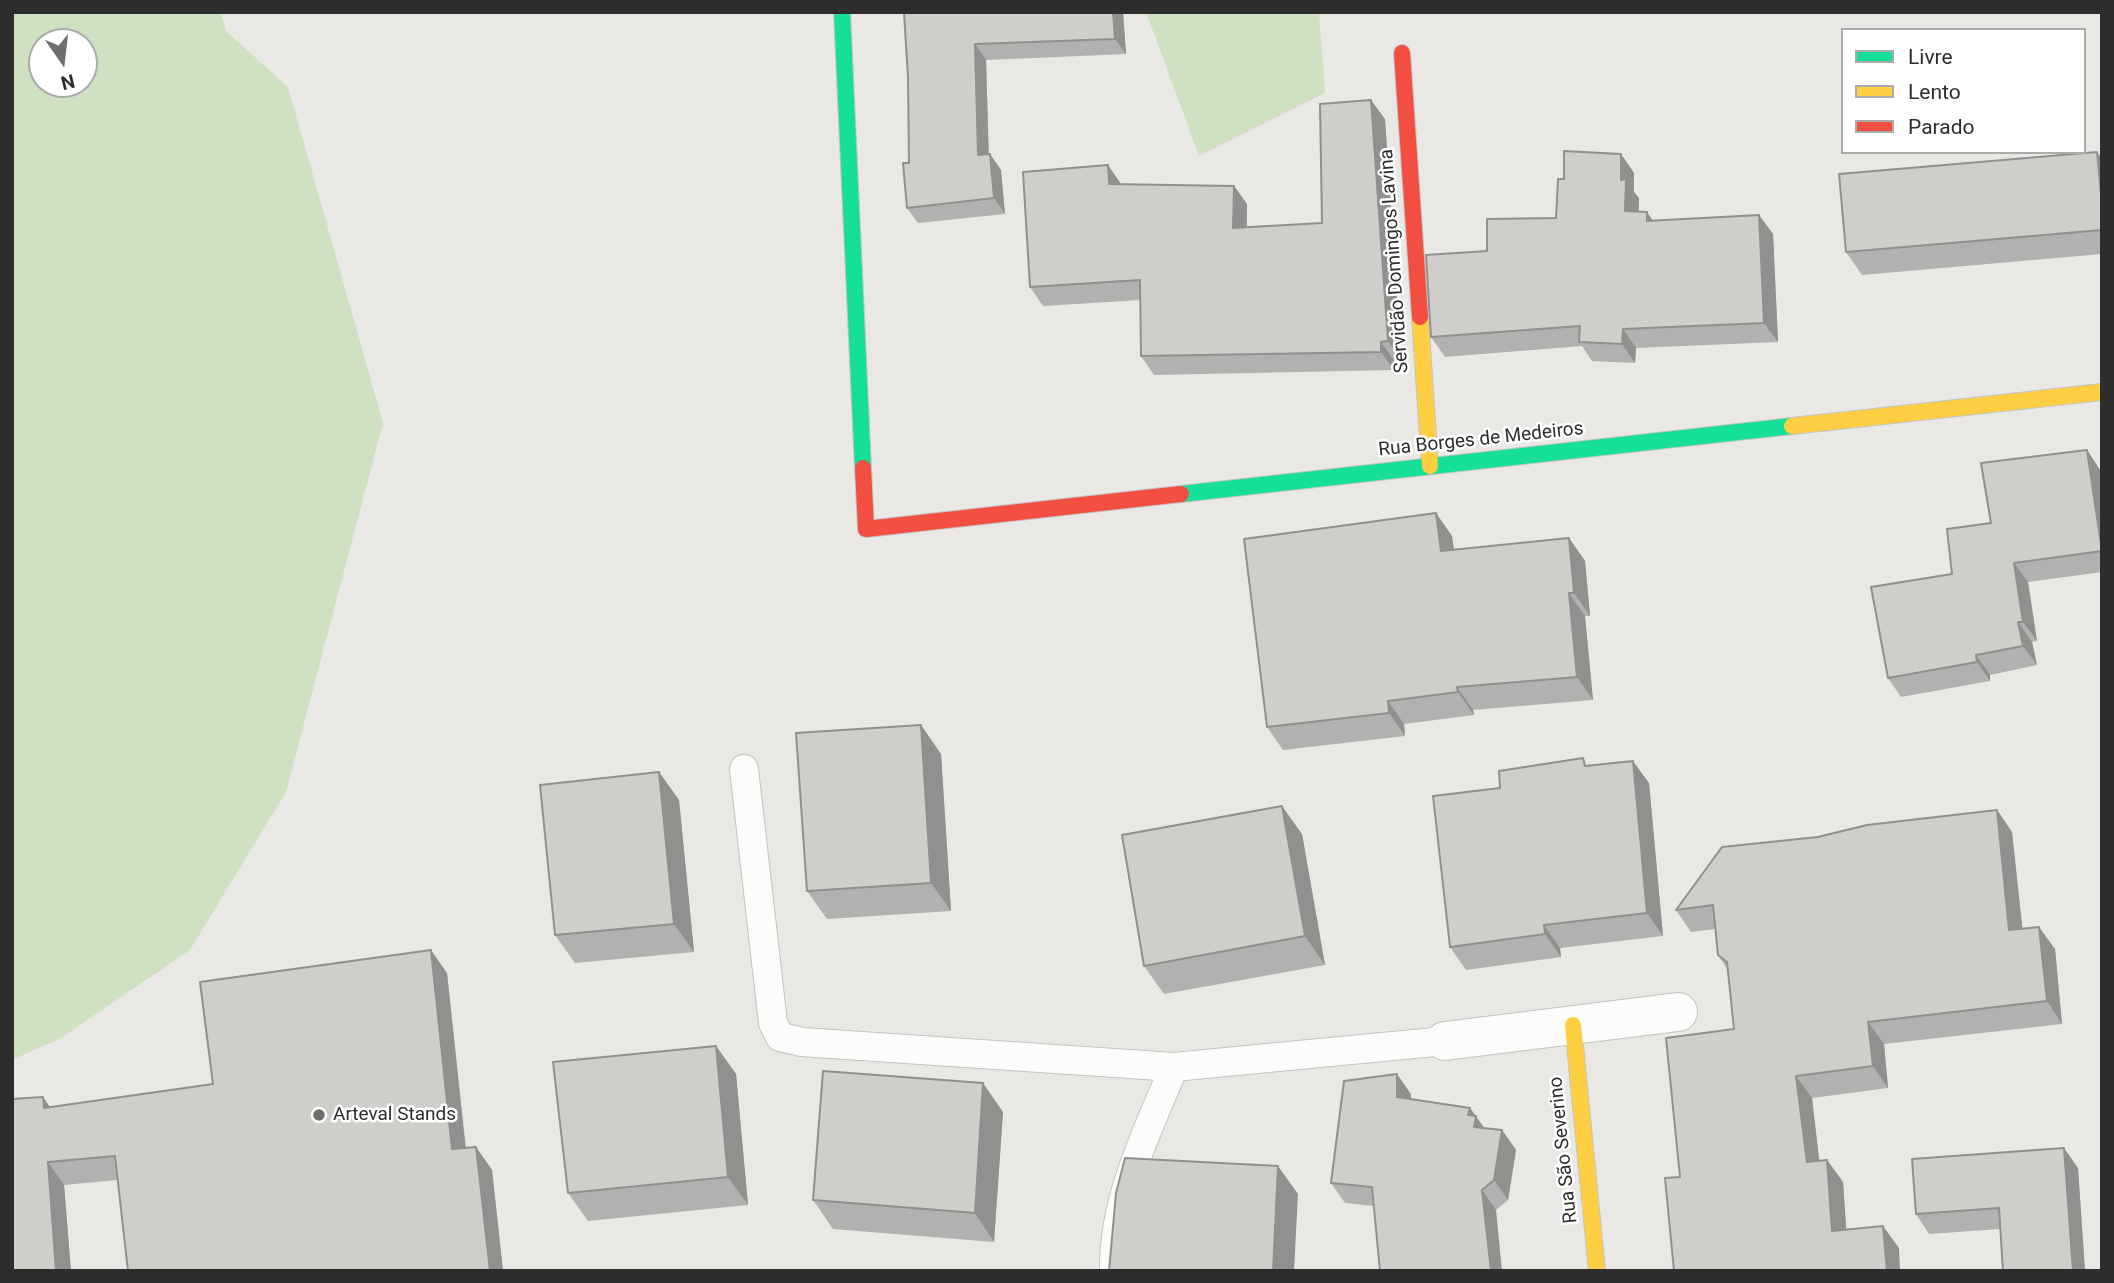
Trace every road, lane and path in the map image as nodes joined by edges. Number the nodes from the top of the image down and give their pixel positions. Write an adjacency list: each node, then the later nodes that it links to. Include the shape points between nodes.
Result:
1 (842, 12): 4 (street, Rua Borges de Medeiros, via 866,529)
2 (1402, 53): 4 (street, Servidão Domingos Lavina)
3 (2102, 392): 4 (street, Rua Borges de Medeiros)
4 (1430, 466)
5 (744, 769): 9 (lane, via 772,1023 780,1037)
6 (1678, 1012): 7 (street)
7 (1573, 1025): 8 (street); 11 (street, Rua São Severino)
8 (1446, 1041): 9 (lane)
9 (1174, 1067): 10 (lane, via 1128,1180)
10 (1114, 1271)
11 (1597, 1271)

